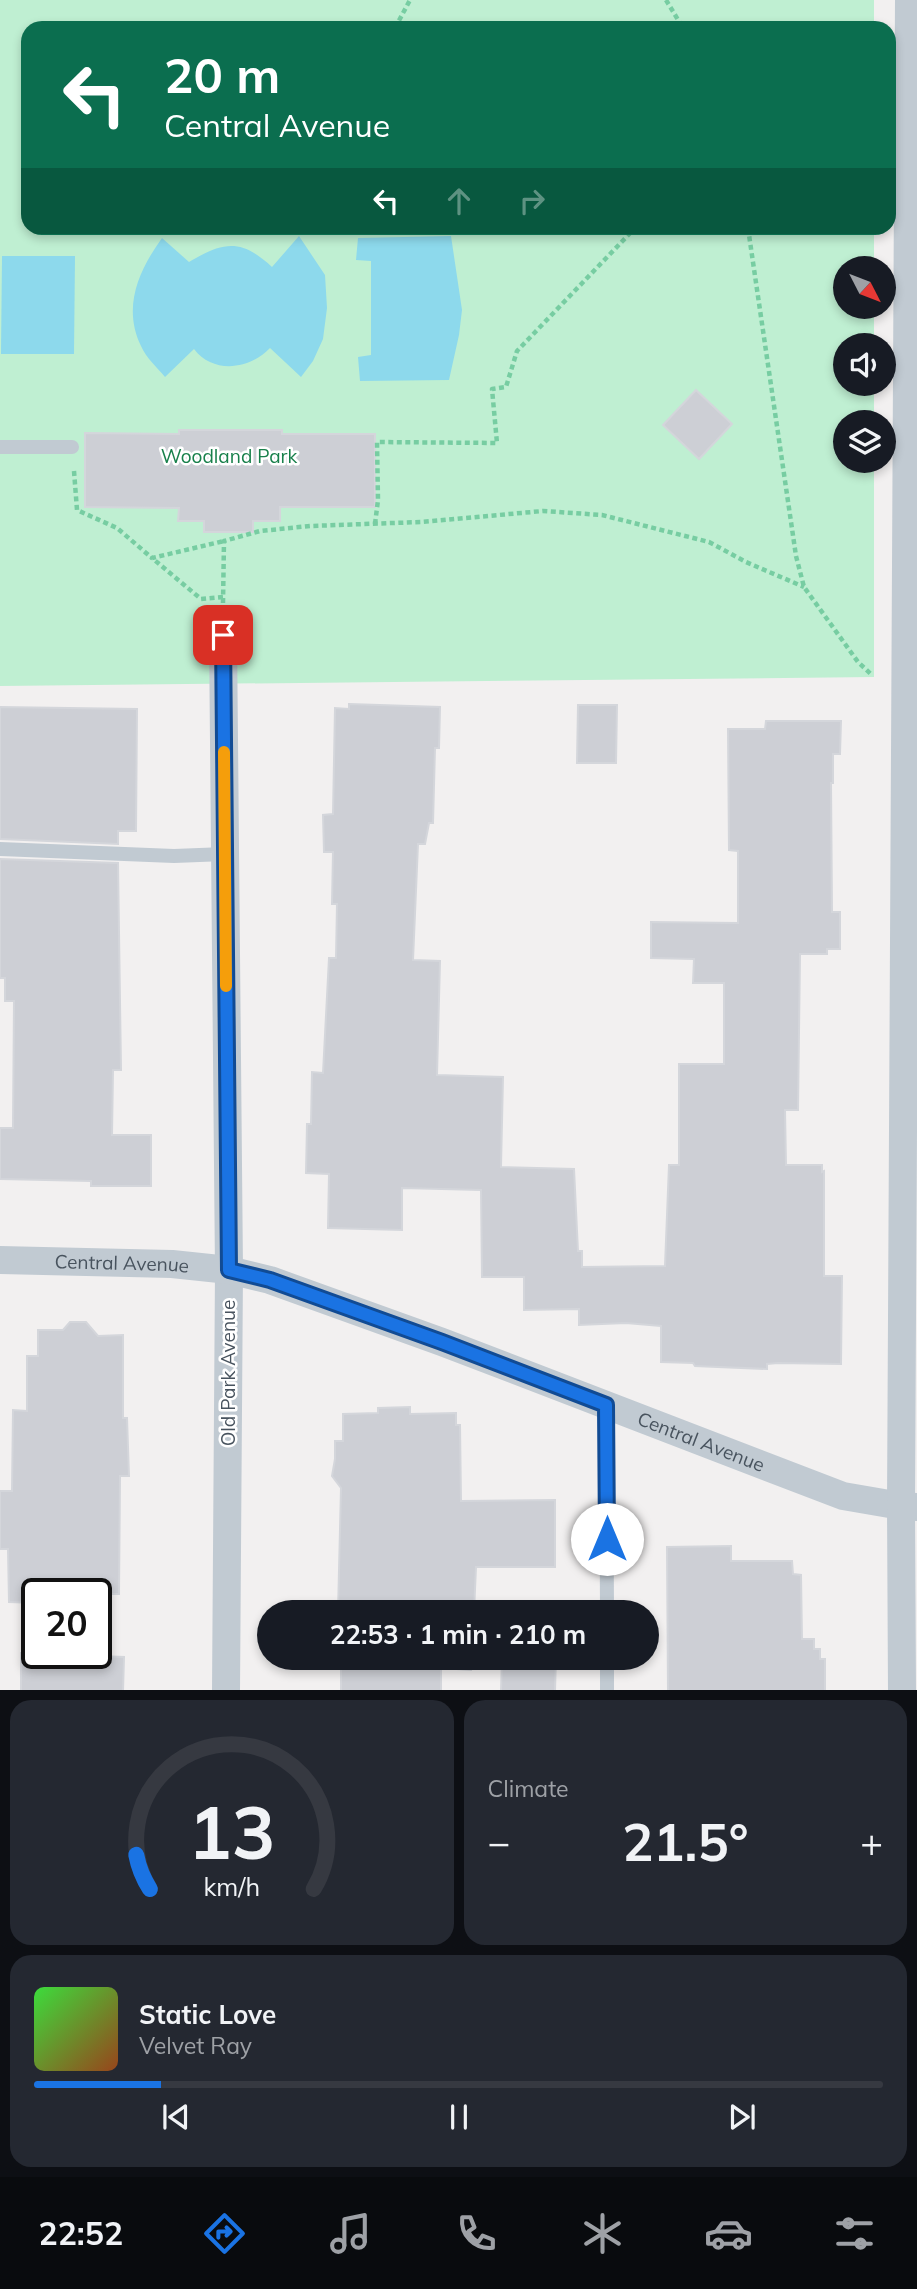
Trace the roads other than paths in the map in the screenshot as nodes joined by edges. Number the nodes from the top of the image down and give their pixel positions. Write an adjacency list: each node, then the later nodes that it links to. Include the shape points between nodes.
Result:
1 (909, 0): 10 (street)
2 (0, 447): 3 (lane)
3 (72, 447)
4 (223, 635): 6 (street, Old Park Avenue)
5 (0, 849): 6 (lane)
6 (225, 854): 8 (street, Old Park Avenue)
7 (0, 1260): 8 (street, Central Avenue, via 172,1264)
8 (229, 1270): 9 (street, Central Avenue, via 270,1280); 13 (street, Old Park Avenue)
9 (606, 1405): 10 (street, Central Avenue, via 843,1496); 11 (lane)
10 (909, 1507): 15 (street)
11 (607, 1600)
12 (607, 1670): 14 (lane)
13 (226, 1690)
14 (607, 1690)
15 (902, 1690)

